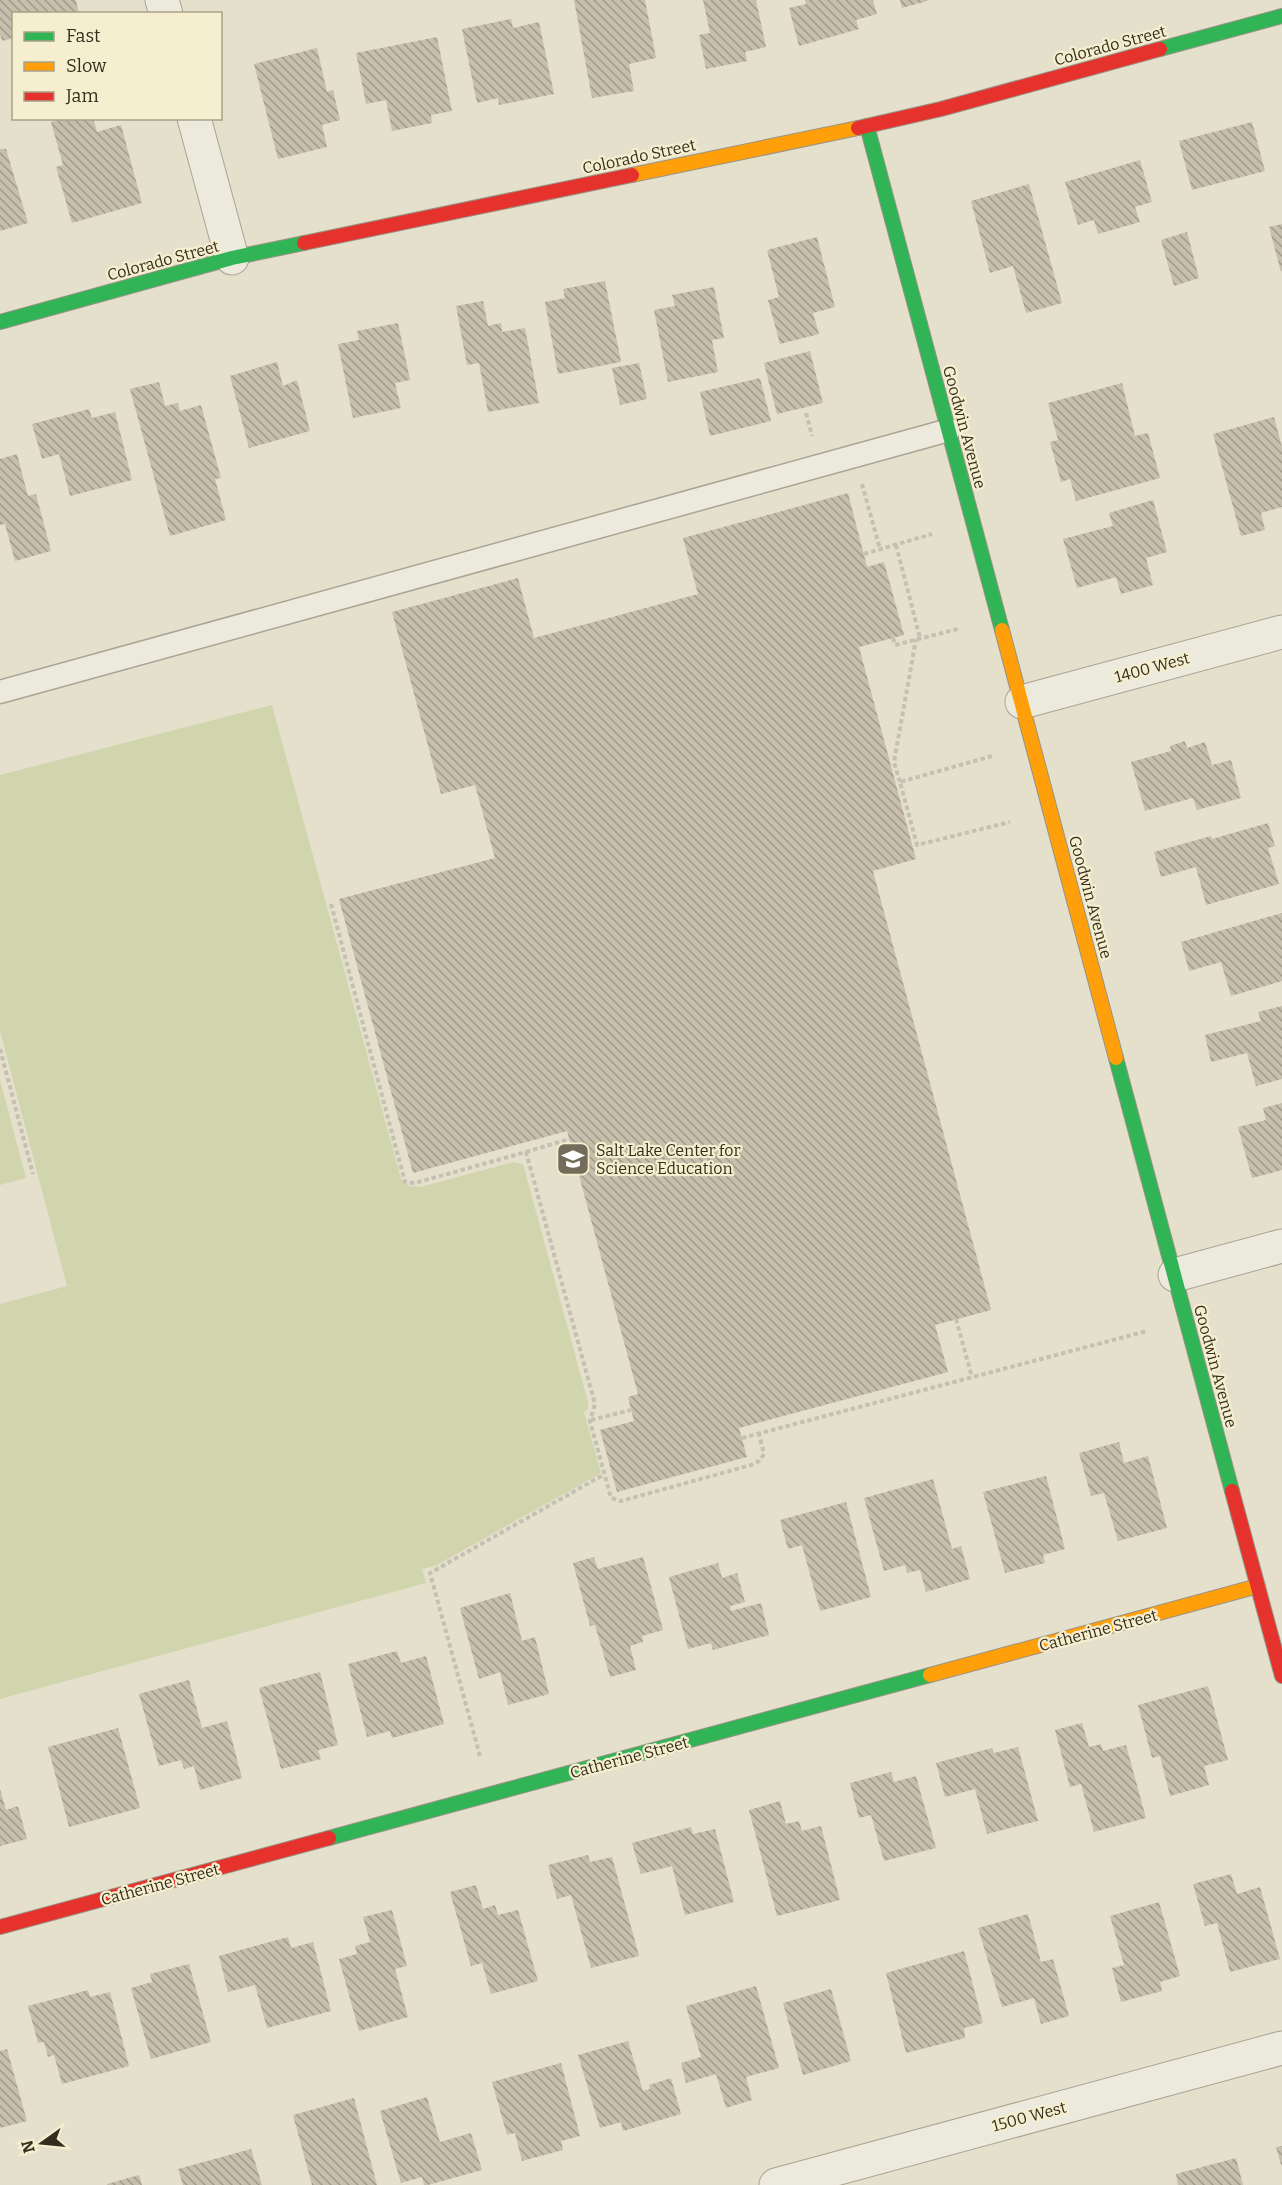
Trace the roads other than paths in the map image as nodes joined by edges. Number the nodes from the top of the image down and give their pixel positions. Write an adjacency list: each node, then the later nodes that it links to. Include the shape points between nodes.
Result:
1 (1282, 16): 3 (street, Colorado Street)
2 (195, 120): 4 (street)
3 (867, 126): 4 (street, Colorado Street); 6 (street, Goodwin Avenue)
4 (232, 258): 5 (street, Colorado Street)
5 (0, 322)
6 (949, 430): 8 (lane); 9 (street, Goodwin Avenue)
7 (1282, 632): 9 (street, 1400 West)
8 (0, 692)
9 (1022, 702): 11 (street, Goodwin Avenue)
10 (1282, 1246): 11 (street)
11 (1174, 1275): 12 (street, Goodwin Avenue)
12 (1258, 1586): 13 (street, Goodwin Avenue); 14 (street, Catherine Street)
13 (1282, 1676)
14 (0, 1927)
15 (1282, 2048): 16 (street, 1500 West)
16 (776, 2185)

